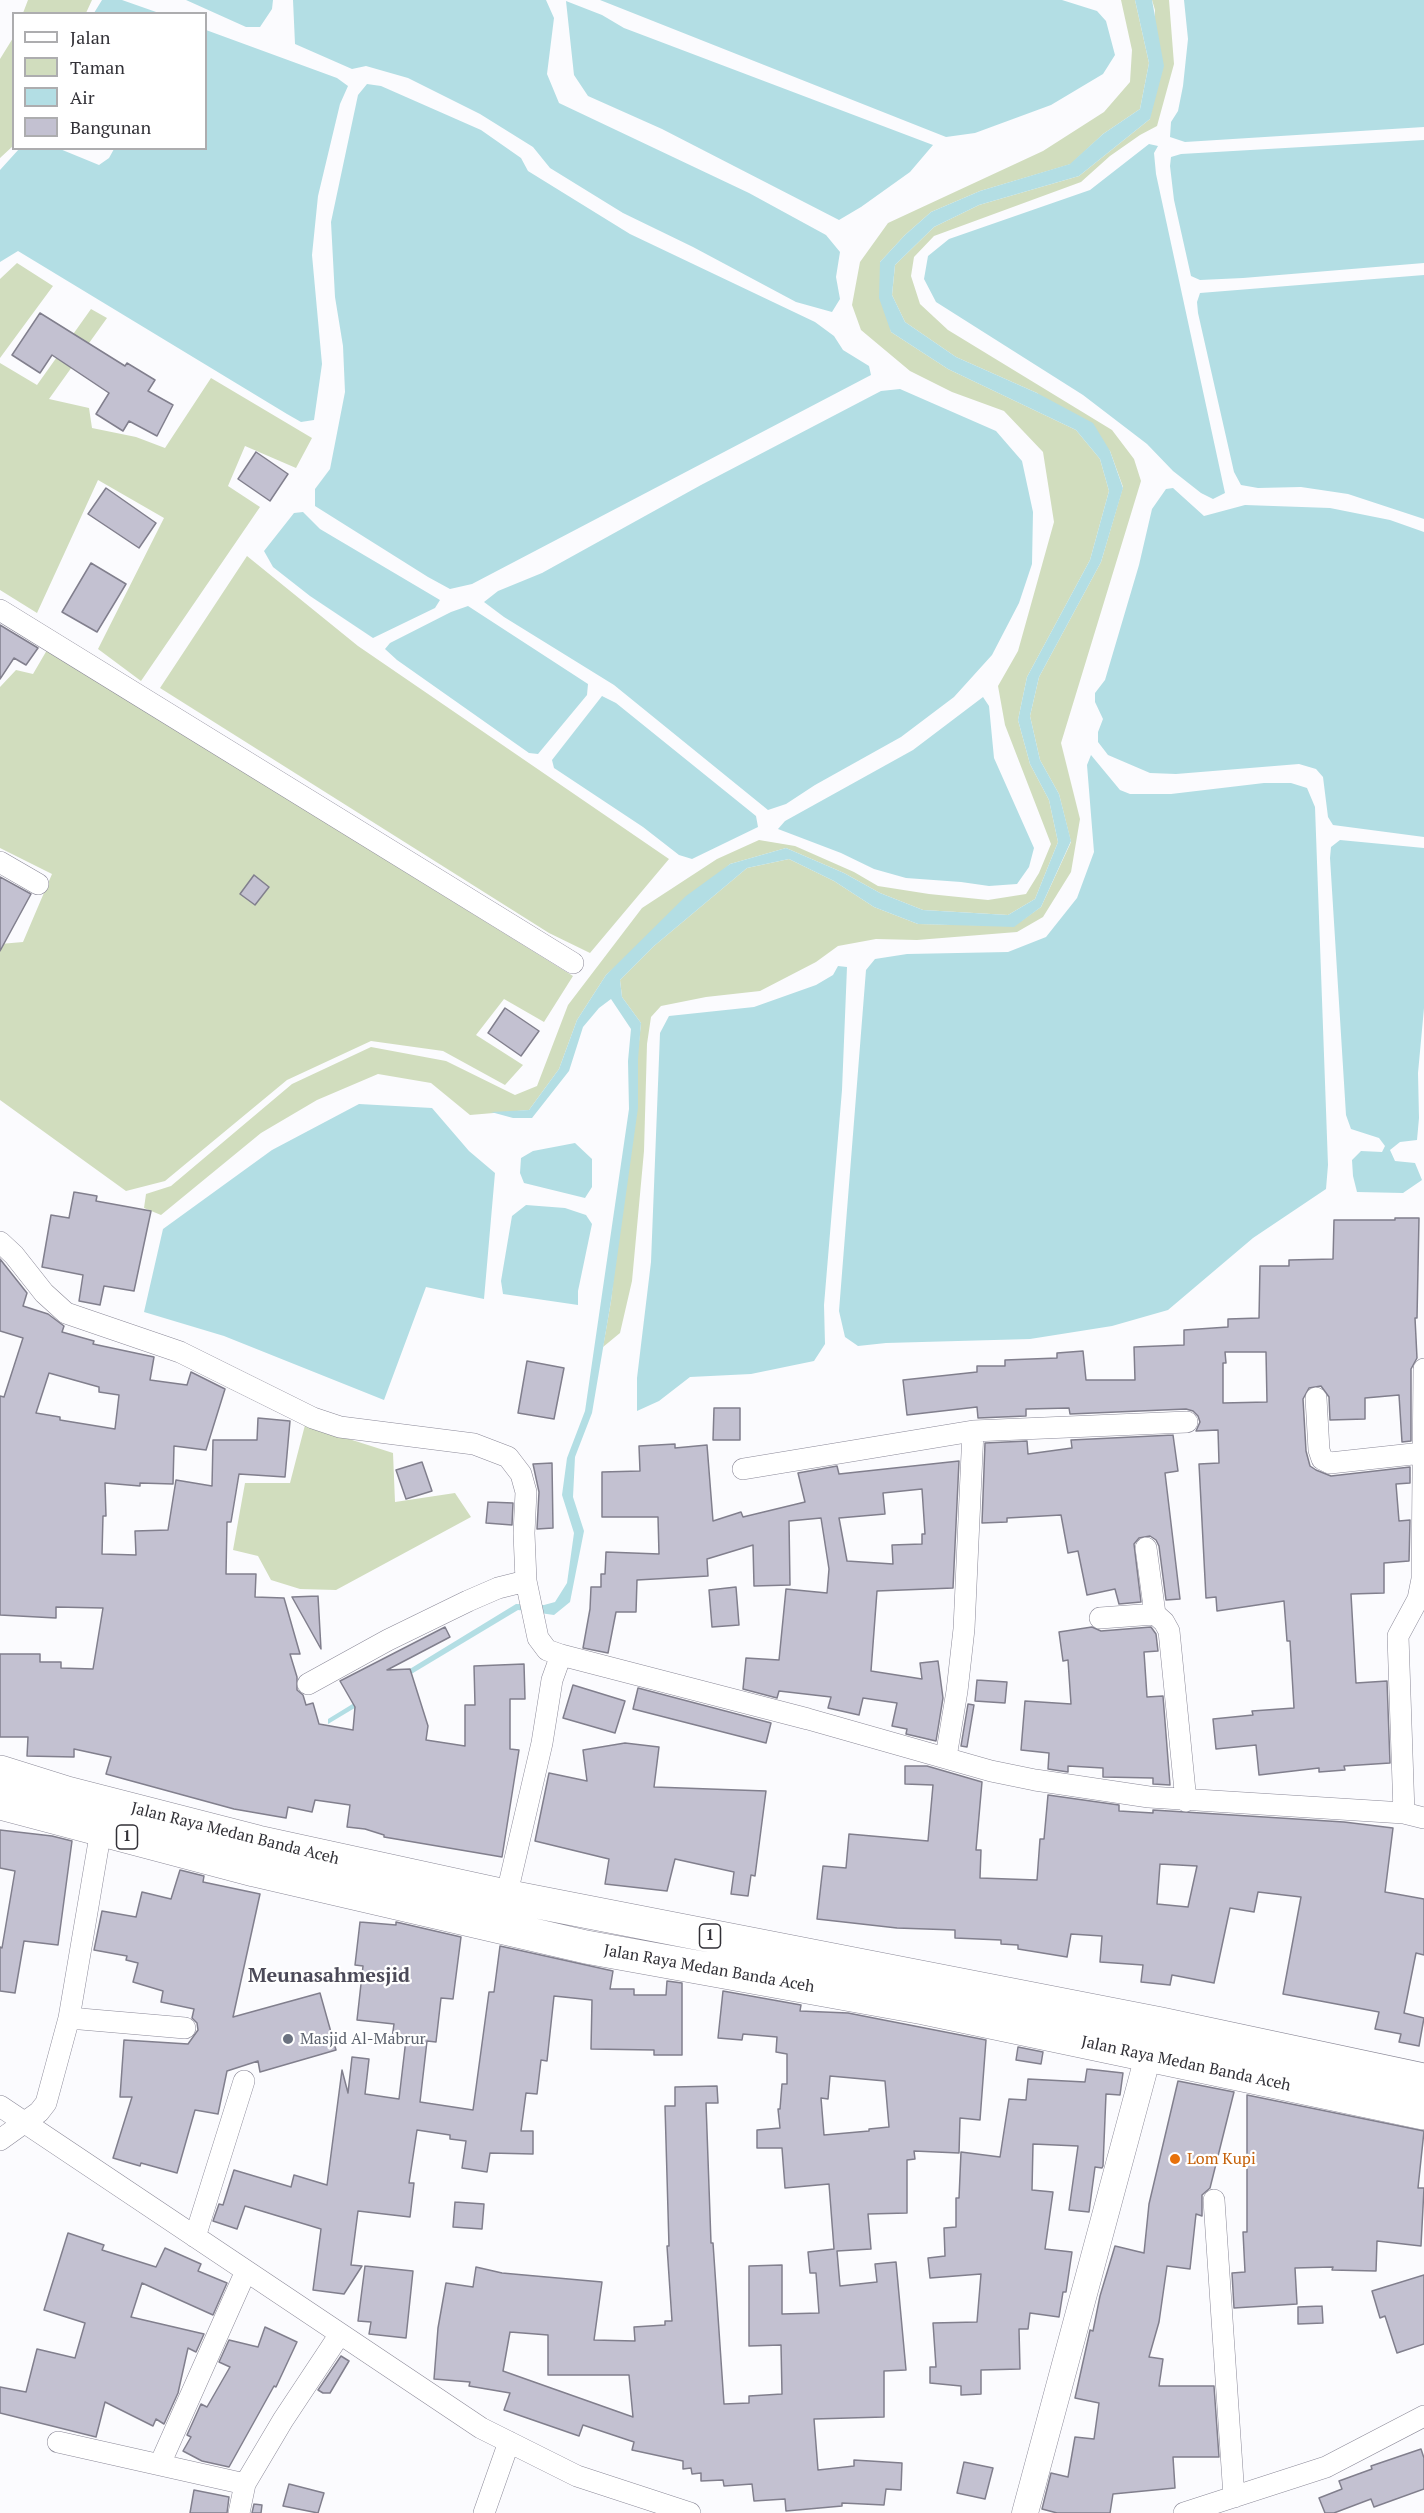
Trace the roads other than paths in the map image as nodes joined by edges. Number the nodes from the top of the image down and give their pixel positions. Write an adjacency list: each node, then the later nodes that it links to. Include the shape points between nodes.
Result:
1 (0, 610): 4 (street)
2 (0, 862): 3 (street)
3 (38, 884)
4 (573, 963)
5 (0, 1242): 13 (street, via 66,1313 180,1352 313,1418 340,1427 474,1444 508,1457 521,1474 526,1492)
6 (1424, 1369): 10 (street)
7 (1316, 1398): 10 (street, via 1322,1459 1330,1463)
8 (1187, 1422): 9 (street)
9 (973, 1431): 11 (street); 18 (street, via 964,1629)
10 (1422, 1453): 23 (street, via 1422,1579 1418,1599 1398,1636)
11 (742, 1469)
12 (1146, 1548): 14 (street)
13 (528, 1589): 16 (street, via 538,1638 547,1650); 17 (street, via 498,1588 388,1640)
14 (1155, 1614): 15 (street); 20 (street, via 1172,1639)
15 (1100, 1617)
16 (561, 1655): 18 (street); 24 (street, via 552,1680 542,1743)
17 (308, 1684)
18 (946, 1758): 20 (street, via 1047,1782)
19 (0, 1772): 22 (highway, Jalan Raya Medan Banda Aceh / 1)
20 (1186, 1800): 23 (street)
21 (0, 1803): 22 (highway, Jalan Raya Medan Banda Aceh / 1)
22 (104, 1816): 24 (highway, Jalan Raya Medan Banda Aceh / 1, via 258,1842 325,1871); 25 (street)
23 (1414, 1816)
24 (503, 1912): 26 (highway, Jalan Raya Medan Banda Aceh / 1); 28 (highway, Jalan Raya Medan Banda Aceh / 1, via 586,1947 924,2008)
25 (69, 2018): 27 (street); 33 (street, via 46,2103)
26 (1161, 2024): 28 (street); 29 (highway, Jalan Raya Medan Banda Aceh / 1)
27 (185, 2028)
28 (1149, 2056): 32 (highway, Jalan Raya Medan Banda Aceh / 1); 48 (street)
29 (1424, 2080)
30 (243, 2081): 36 (street)
31 (0, 2106): 33 (street)
32 (1424, 2113)
33 (25, 2123): 34 (street); 36 (street)
34 (0, 2140)
35 (1214, 2200): 44 (street)
36 (195, 2237): 37 (street)
37 (246, 2271): 38 (street); 42 (street)
38 (340, 2334): 41 (street, via 481,2428); 43 (street)
39 (1424, 2416): 44 (street, via 1326,2467)
40 (58, 2442): 42 (street)
41 (509, 2442): 46 (street); 47 (street, via 577,2476)
42 (160, 2464): 43 (street)
43 (245, 2484): 45 (street)
44 (1234, 2497): 49 (street)
45 (239, 2513)
46 (484, 2513)
47 (690, 2513)
48 (1025, 2513)
49 (1184, 2513)

